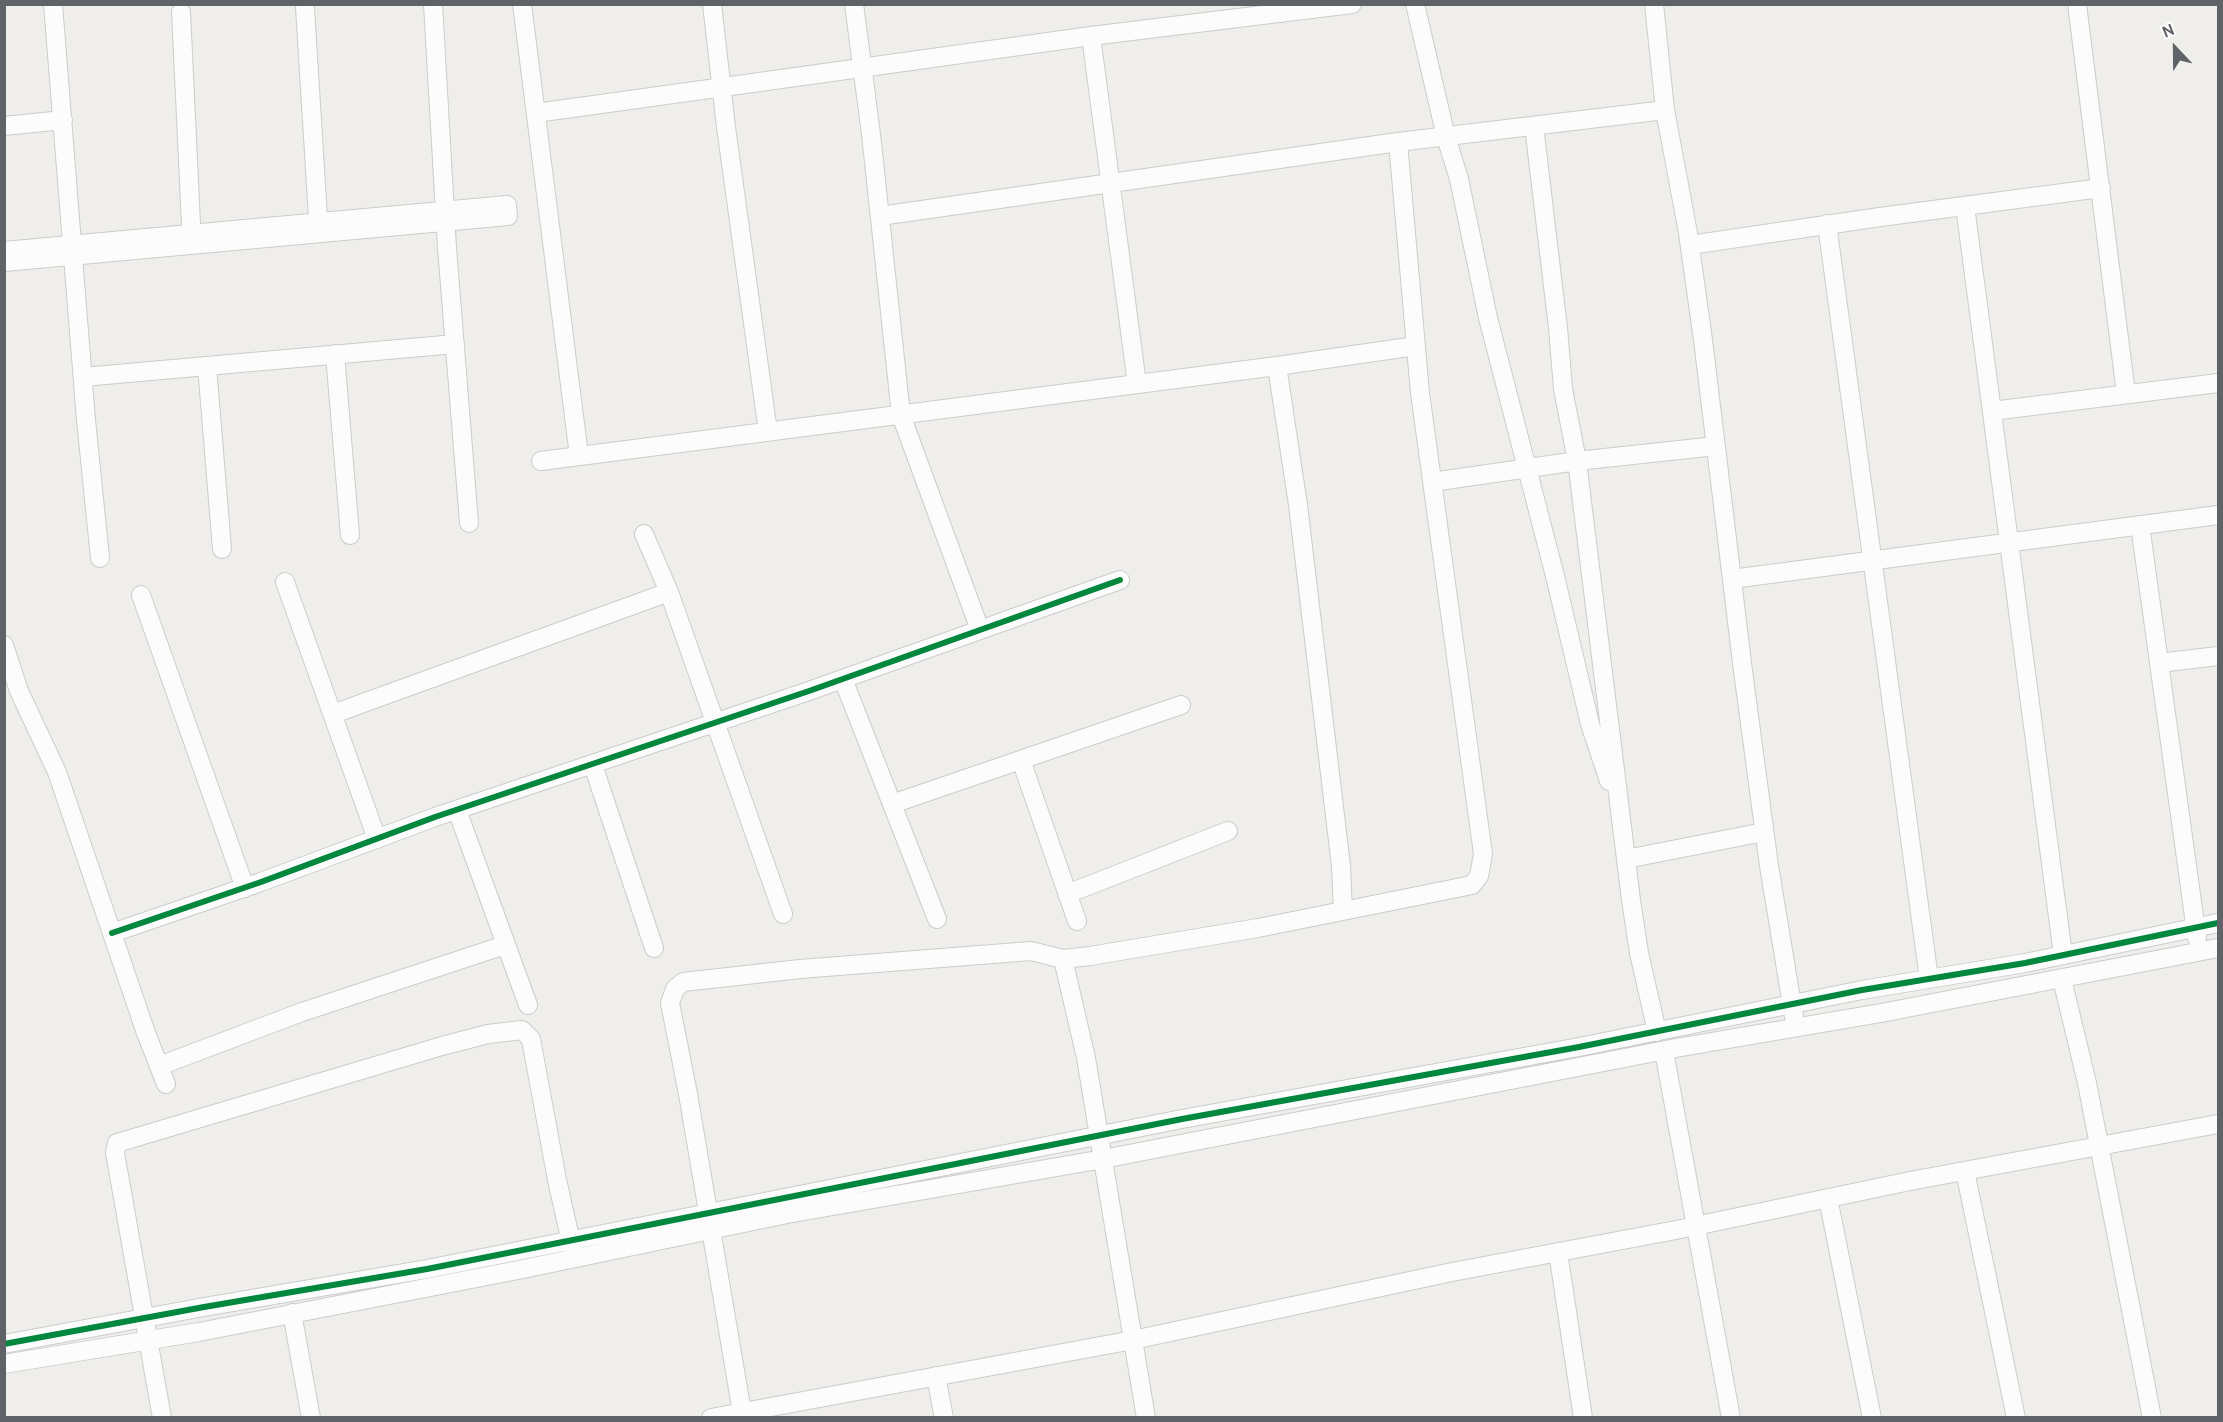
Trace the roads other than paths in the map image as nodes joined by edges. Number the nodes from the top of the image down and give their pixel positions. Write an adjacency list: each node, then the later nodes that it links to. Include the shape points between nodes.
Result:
1 (53, 4): 17 (street)
2 (433, 4): 25 (street)
3 (522, 4): 16 (street)
4 (712, 4): 14 (street)
5 (854, 4): 13 (street)
6 (1352, 4): 12 (street)
7 (1415, 4): 20 (street)
8 (1654, 4): 15 (street)
9 (2077, 4): 23 (street)
10 (305, 8): 28 (street)
11 (181, 12): 29 (street)
12 (1092, 36): 13 (street); 22 (street)
13 (862, 68): 14 (street); 26 (street)
14 (721, 87): 16 (street); 45 (street)
15 (1665, 110): 19 (street); 30 (street)
16 (536, 113): 47 (street)
17 (63, 120): 18 (street); 31 (street)
18 (4, 126)
19 (1534, 126): 20 (street); 49 (street, via 1563,389)
20 (1446, 137): 21 (street); 50 (street)
21 (1398, 142): 22 (street); 35 (street)
22 (1111, 183): 26 (street); 41 (street)
23 (2101, 188): 24 (street); 42 (street)
24 (1965, 206): 27 (street); 43 (street)
25 (446, 216): 28 (street); 34 (street)
26 (880, 216): 44 (street)
27 (1827, 225): 30 (street); 60 (street)
28 (319, 228): 29 (street)
29 (192, 239): 31 (street)
30 (1690, 245): 46 (street)
31 (74, 250): 32 (street); 33 (street); 39 (street)
32 (4, 251)
33 (4, 262)
34 (455, 344): 36 (street); 53 (street)
35 (1416, 346): 38 (street); 51 (street)
36 (335, 354): 37 (street); 56 (street)
37 (207, 366): 39 (street); 58 (street)
38 (1277, 366): 41 (street); 86 (street, via 1298,506)
39 (83, 377): 59 (street)
40 (2218, 383): 42 (street)
41 (1137, 384): 44 (street)
42 (2126, 394): 43 (street)
43 (1992, 411): 57 (street)
44 (901, 415): 45 (street); 66 (street)
45 (768, 432): 47 (street)
46 (1716, 446): 49 (street); 61 (street)
47 (579, 456): 48 (street)
48 (541, 461)
49 (1577, 461): 50 (street); 79 (street)
50 (1527, 468): 51 (street); 79 (street, via 1590,724)
51 (1432, 482): 86 (street, via 1482,854 1479,876 1472,885)
52 (2218, 515): 54 (street)
53 (469, 523)
54 (2140, 525): 57 (street); 69 (street)
55 (644, 534): 64 (street)
56 (350, 535)
57 (2009, 542): 60 (street); 97 (street)
58 (222, 549)
59 (100, 558)
60 (1871, 560): 61 (street); 99 (street)
61 (1732, 579): 81 (street)
62 (1120, 580): 66 (street)
63 (285, 582): 73 (street)
64 (669, 592): 73 (street); 74 (street)
65 (141, 595): 84 (street)
66 (980, 630): 70 (street)
67 (4, 645): 71 (street)
68 (2218, 656): 69 (street)
69 (2159, 663): 91 (street)
70 (843, 679): 74 (street); 77 (street)
71 (12, 693): 92 (street, via 57,772)
72 (1181, 705): 75 (street)
73 (333, 714): 82 (street)
74 (714, 723): 76 (street); 87 (street)
75 (1021, 760): 77 (street); 85 (street)
76 (593, 765): 78 (street); 94 (street)
77 (892, 804): 88 (street)
78 (457, 810): 82 (street); 93 (street)
79 (1622, 823): 83 (street)
80 (1228, 831): 85 (street)
81 (1764, 832): 83 (street); 102 (street)
82 (377, 839): 84 (street)
83 (1626, 859): 104 (street, via 1639,953)
84 (245, 888): 92 (street)
85 (1067, 894): 89 (street)
86 (1343, 911): 98 (street)
87 (783, 914)
88 (938, 919)
89 (1077, 921)
90 (2218, 923): 91 (street)
91 (2196, 928): 96 (street); 97 (street)
92 (112, 933): 106 (street)
93 (505, 945): 101 (street); 106 (street, via 302,1012)
94 (654, 948)
95 (2218, 948): 96 (street)
96 (2199, 952): 100 (street)
97 (2063, 955): 99 (street)
98 (1063, 959): 109 (street); 114 (street, via 1031,951 683,982 669,1003)
99 (1929, 979): 102 (street)
100 (2062, 979): 103 (street); 110 (street)
101 (528, 1005)
102 (1792, 1005): 103 (street); 104 (street)
103 (1795, 1028): 105 (street)
104 (1657, 1032): 109 (street)
105 (1664, 1051): 111 (street); 115 (street)
106 (159, 1066): 107 (street)
107 (166, 1084)
108 (2218, 1124): 110 (street)
109 (1100, 1136): 111 (street); 114 (street)
110 (2098, 1146): 112 (street); 136 (street)
111 (1104, 1159): 114 (street); 122 (street)
112 (1965, 1171): 113 (street); 135 (street)
113 (1828, 1198): 115 (street); 134 (street)
114 (710, 1221): 116 (street); 118 (street); 126 (street)
115 (1696, 1226): 117 (street); 133 (street)
116 (571, 1240): 118 (street); 120 (street); 120 (street, via 531,1039 522,1030 489,1034 117,1143 115,1153)
117 (1558, 1252): 122 (street); 132 (street)
118 (575, 1258): 119 (street)
119 (292, 1313): 121 (street); 128 (street)
120 (144, 1318): 121 (street); 123 (street)
121 (148, 1340): 124 (street); 127 (street)
122 (1133, 1340): 125 (street); 131 (street)
123 (5, 1341): 124 (street)
124 (8, 1363)
125 (936, 1376): 126 (street); 130 (street)
126 (743, 1415): 129 (street)
127 (162, 1418)
128 (311, 1418)
129 (711, 1418)
130 (944, 1418)
131 (1146, 1418)
132 (1583, 1418)
133 (1731, 1418)
134 (1872, 1418)
135 (2016, 1418)
136 (2152, 1418)

